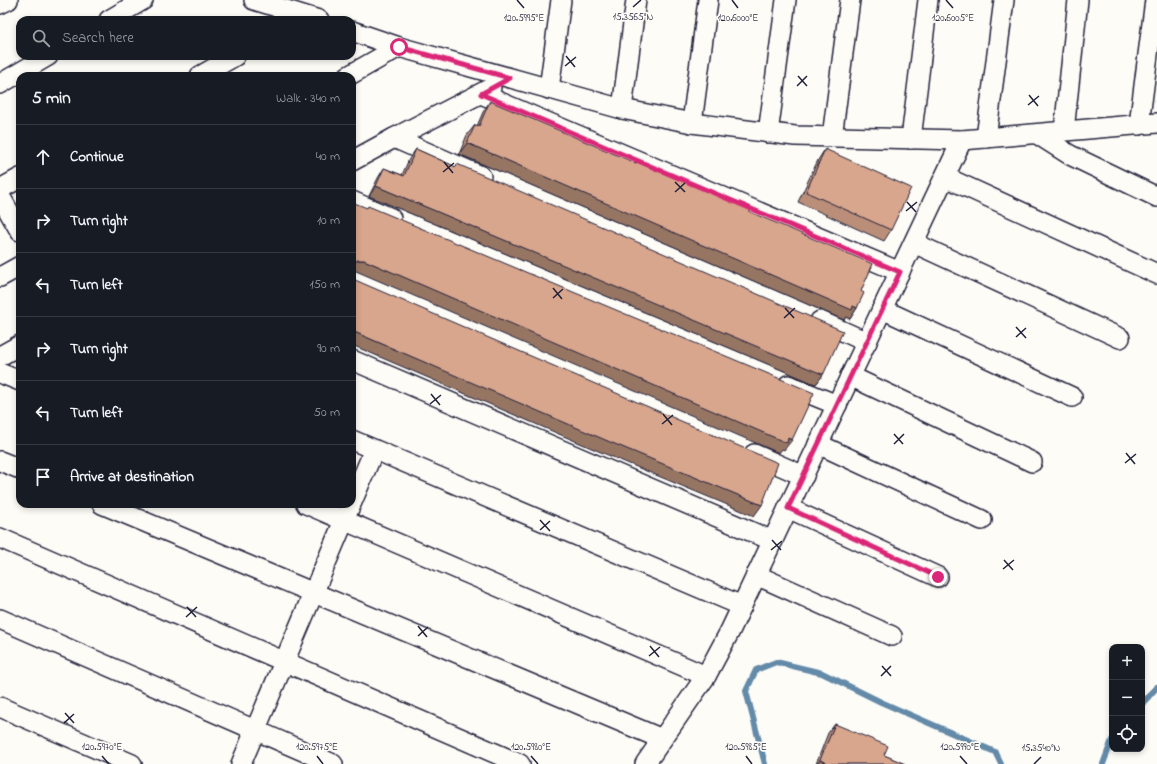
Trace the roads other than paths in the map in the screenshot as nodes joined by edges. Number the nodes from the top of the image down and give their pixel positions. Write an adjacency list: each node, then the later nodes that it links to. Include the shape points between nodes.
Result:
1 (8, 0): 13 (street)
2 (143, 0): 15 (street)
3 (254, 0): 14 (street)
4 (561, 0): 26 (street)
5 (636, 0): 28 (street)
6 (708, 0): 29 (street)
7 (786, 0): 32 (street)
8 (850, 0): 34 (street)
9 (928, 0): 37 (street)
10 (1004, 0): 36 (street)
11 (1078, 0): 31 (street)
12 (1155, 0): 30 (street)
13 (0, 4)
14 (302, 13)
15 (116, 16)
16 (356, 32): 17 (street)
17 (399, 47): 22 (street); 24 (street)
18 (41, 60): 20 (street)
19 (228, 60): 21 (street)
20 (21, 72)
21 (207, 72)
22 (355, 72)
23 (16, 75): 25 (street)
24 (510, 78): 26 (street); 27 (street)
25 (0, 84)
26 (549, 90): 28 (street)
27 (481, 94): 35 (street); 51 (street)
28 (622, 109): 29 (street)
29 (692, 123): 32 (street)
30 (1148, 124): 31 (street)
31 (1064, 131): 33 (street)
32 (768, 133): 34 (street)
33 (1037, 134): 36 (street); 45 (street, via 1070,155)
34 (832, 137): 37 (street)
35 (394, 138): 39 (street); 42 (street)
36 (986, 138): 38 (street)
37 (911, 139): 38 (street)
38 (962, 140): 40 (street)
39 (356, 160)
40 (945, 177): 49 (street); 52 (street)
41 (16, 180): 43 (street)
42 (496, 182)
43 (0, 189)
44 (0, 196): 48 (street)
45 (1157, 197)
46 (356, 203): 47 (street)
47 (403, 223)
48 (16, 224)
49 (914, 243): 51 (street); 56 (street)
50 (16, 268): 53 (street)
51 (900, 272): 54 (street)
52 (1157, 274)
53 (0, 277)
54 (882, 309): 57 (street); 65 (street)
55 (802, 313): 57 (street)
56 (1120, 338)
57 (867, 342): 62 (street)
58 (16, 347): 59 (street)
59 (0, 356)
60 (356, 362): 81 (street)
61 (0, 373): 64 (street)
62 (850, 376): 66 (street); 72 (street)
63 (771, 378): 66 (street)
64 (16, 379)
65 (1072, 397)
66 (837, 405): 68 (street)
67 (356, 442): 70 (street)
68 (818, 444): 74 (street); 79 (street)
69 (738, 448): 74 (street)
70 (374, 450): 75 (street); 85 (street)
71 (0, 461): 73 (street)
72 (1032, 462)
73 (16, 467)
74 (804, 476): 77 (street)
75 (356, 492)
76 (112, 508): 84 (street)
77 (788, 508): 81 (street); 83 (street)
78 (349, 509): 84 (street); 89 (street)
79 (982, 520)
80 (0, 538): 88 (street)
81 (773, 541): 82 (street)
82 (756, 575): 85 (street); 87 (street)
83 (938, 577)
84 (314, 593): 88 (street); 92 (street)
85 (742, 606): 89 (street)
86 (0, 619): 91 (street)
87 (892, 636)
88 (284, 661): 91 (street); 96 (street)
89 (706, 676): 92 (street)
90 (0, 707): 93 (street)
91 (255, 730): 94 (street); 95 (street)
92 (662, 739): 97 (street)
93 (132, 764)
94 (241, 764)
95 (333, 764)
96 (520, 764)
97 (645, 764)

